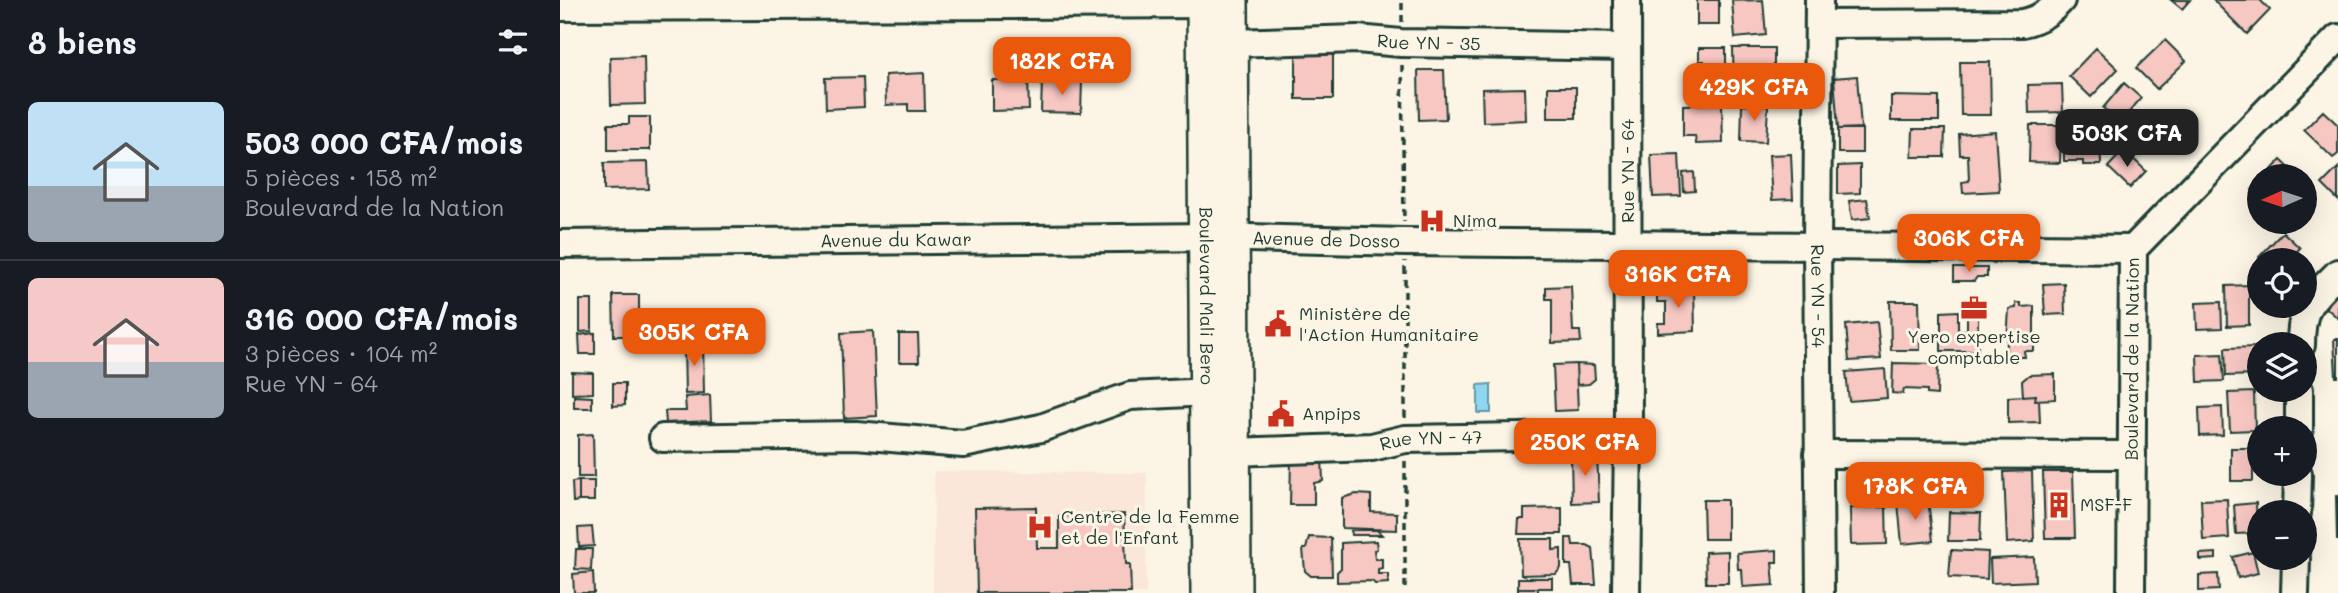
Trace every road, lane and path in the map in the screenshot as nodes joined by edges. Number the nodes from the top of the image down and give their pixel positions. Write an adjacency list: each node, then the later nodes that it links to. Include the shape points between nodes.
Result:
1 (1402, 0): 11 (path)
2 (1627, 0): 12 (street, Rue YN - 64)
3 (2061, 0): 8 (street, via 2037,20 2024,23)
4 (1218, 2): 6 (street); 10 (main road, Boulevard Mali Bero); 13 (main road, Boulevard Mali Bero)
5 (807, 3): 6 (street); 7 (street)
6 (942, 3)
7 (560, 7)
8 (1819, 12): 17 (street, Rue YN - 54)
9 (2338, 38): 18 (street, Boulevard de la Nation)
10 (1231, 43): 11 (street, Rue YN - 35, via 1357,39); 13 (main road, Boulevard Mali Bero)
11 (1401, 43): 12 (street, Rue YN - 35); 14 (path)
12 (1627, 47): 15 (street, Rue YN - 64)
13 (1220, 237): 14 (street, Avenue de Dosso); 16 (street, Avenue du Kawar); 21 (main road, Boulevard Mali Bero); 25 (main road, Boulevard Mali Bero)
14 (1405, 242): 15 (street, Avenue de Dosso); 24 (path)
15 (1628, 243): 17 (street, Avenue de Dosso); 22 (street, Rue YN - 64)
16 (560, 244)
17 (1817, 245): 18 (street, Avenue de Dosso); 26 (street, Rue YN - 54)
18 (2133, 249): 27 (street, Boulevard de la Nation)
19 (2338, 273): 20 (street, via 2303,313)
20 (2302, 332)
21 (1208, 393): 23 (street, via 1130,396 1041,428 963,444 856,435); 29 (main road, Boulevard Mali Bero)
22 (1628, 435): 24 (street, Rue YN - 47); 32 (street, Rue YN - 64)
23 (663, 438)
24 (1405, 439): 25 (street, Rue YN - 47, via 1372,447); 31 (path)
25 (1234, 452): 30 (main road, Boulevard Mali Bero)
26 (1818, 454): 27 (street); 33 (street, Rue YN - 54)
27 (2132, 455): 34 (street, Boulevard de la Nation)
28 (2295, 570): 35 (street)
29 (1208, 593)
30 (1234, 593)
31 (1405, 593)
32 (1626, 593)
33 (1820, 593)
34 (2131, 593)
35 (2295, 593)

